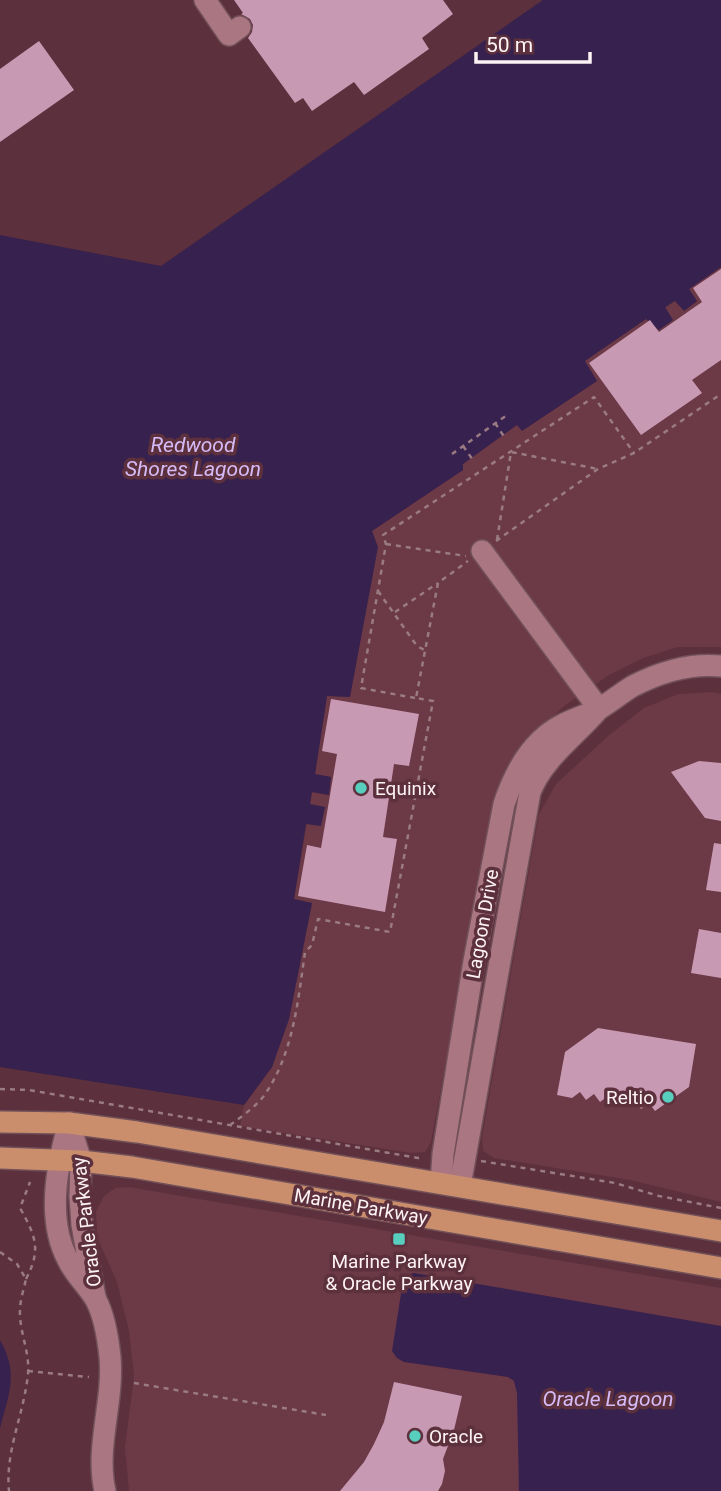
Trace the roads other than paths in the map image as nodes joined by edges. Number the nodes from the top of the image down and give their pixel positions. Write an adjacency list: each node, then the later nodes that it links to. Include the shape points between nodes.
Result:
1 (216, 4): 2 (street, via 229,35)
2 (240, 27)
3 (490, 546): 5 (street)
4 (721, 666): 5 (street, Lagoon Drive, via 671,670 633,686)
5 (599, 709): 11 (street, Lagoon Drive, via 549,760 530,792)
6 (0, 1122): 7 (main road, Marine Parkway)
7 (69, 1124): 9 (street, Oracle Parkway); 10 (street, Oracle Parkway); 11 (main road, Marine Parkway)
8 (0, 1158): 9 (main road, Marine Parkway)
9 (58, 1160): 10 (main road, Marine Parkway); 14 (street, Oracle Parkway, via 58,1228 67,1260)
10 (81, 1161): 13 (main road, Marine Parkway); 14 (street, Oracle Parkway, via 82,1225)
11 (451, 1185): 12 (main road, Marine Parkway)
12 (721, 1231)
13 (721, 1268)
14 (95, 1299): 15 (street, Oracle Parkway, via 103,1318 111,1380 103,1447)
15 (105, 1491)

